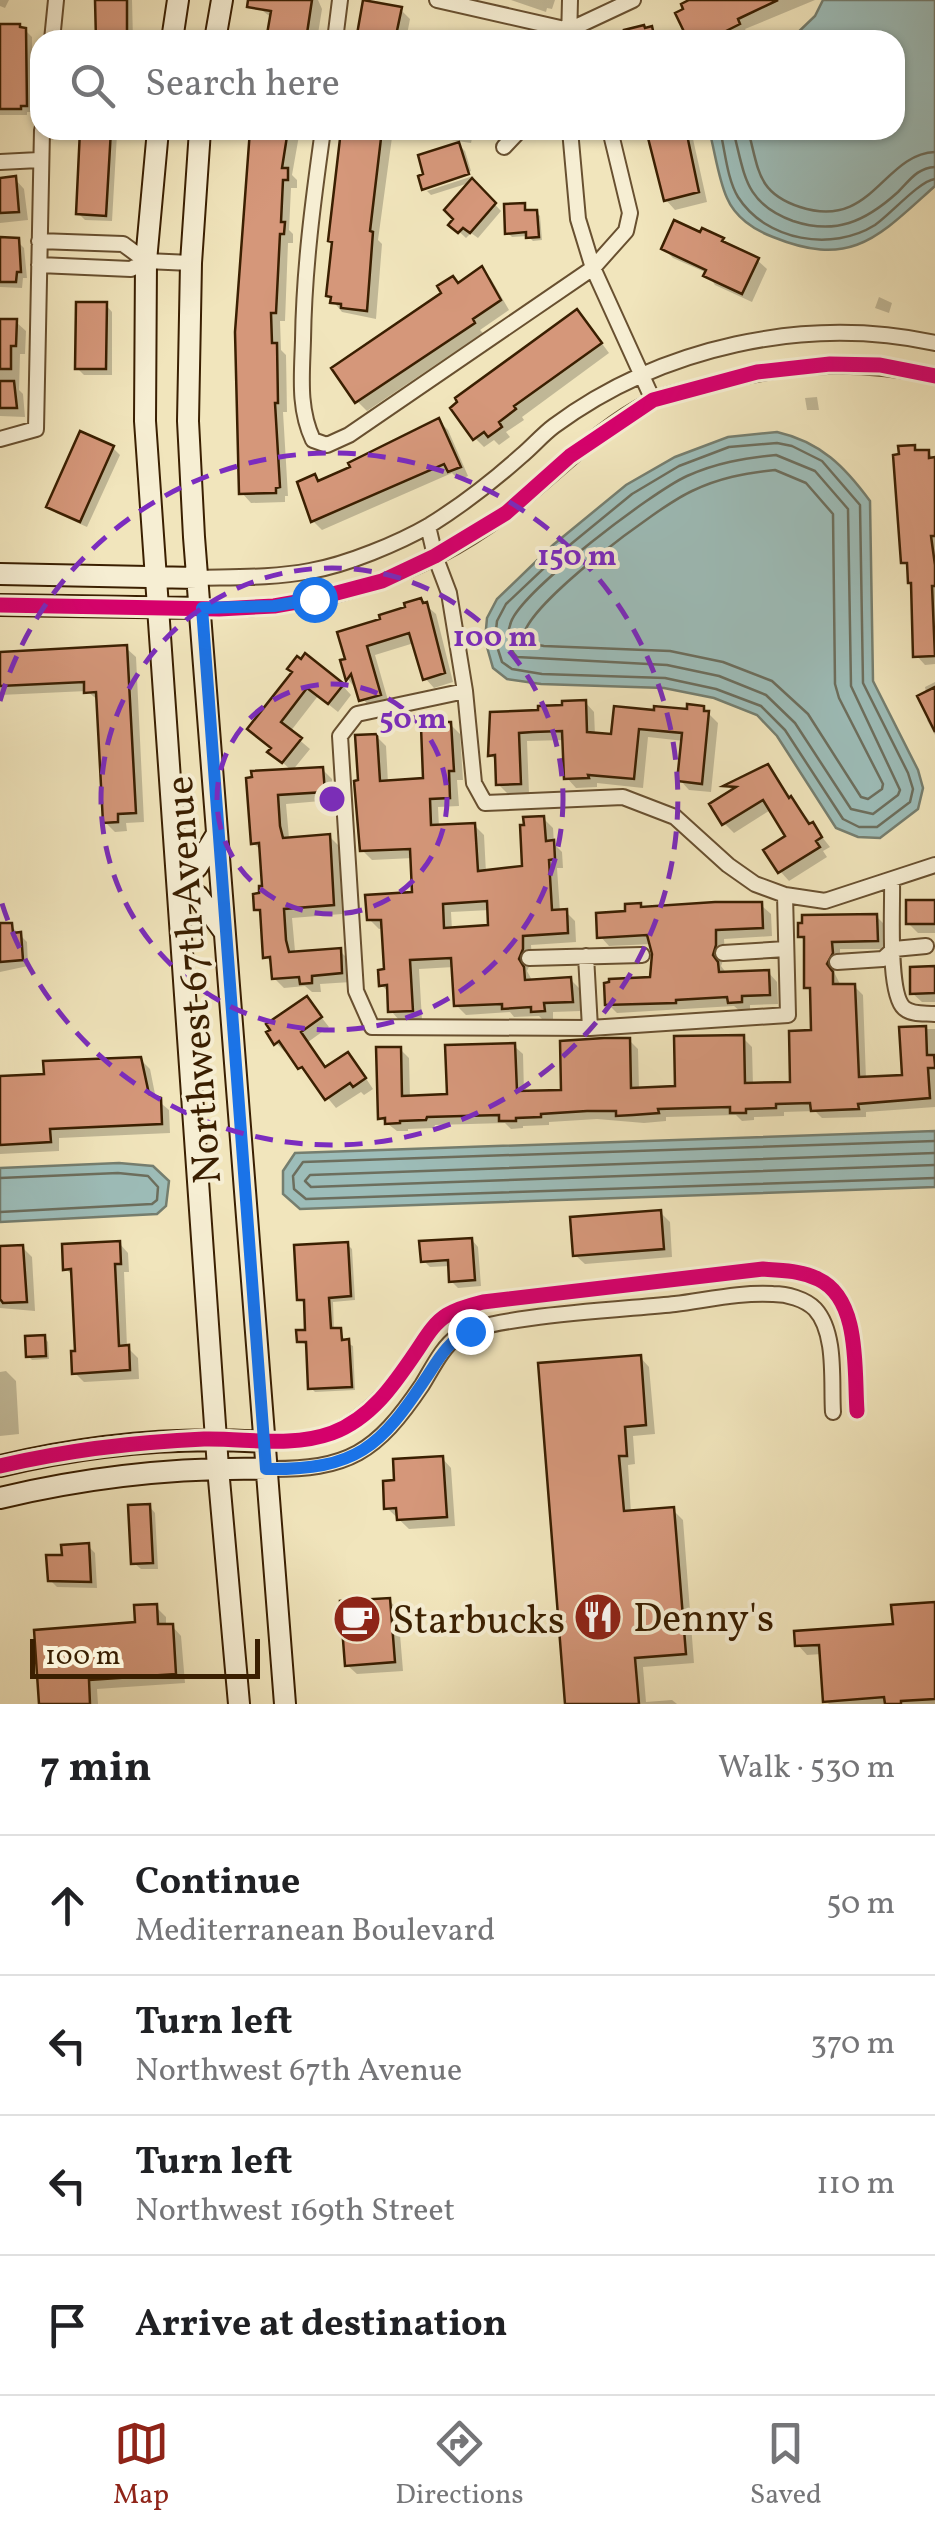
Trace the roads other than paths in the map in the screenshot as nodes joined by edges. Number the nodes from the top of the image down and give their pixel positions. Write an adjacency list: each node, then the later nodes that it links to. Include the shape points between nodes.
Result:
1 (56, 0): 8 (street)
2 (178, 0): 9 (main road)
3 (222, 0): 10 (main road)
4 (340, 0): 11 (street)
5 (437, 0): 12 (street)
6 (570, 0): 13 (street)
7 (634, 0): 14 (street)
8 (53, 30)
9 (174, 30)
10 (217, 30)
11 (336, 30)
12 (550, 30)
13 (569, 30)
14 (578, 30)
15 (41, 140): 23 (street)
16 (157, 140): 26 (main road, Northwest 67th Avenue)
17 (199, 140): 27 (main road, Northwest 67th Avenue)
18 (321, 140): 29 (street, via 304,265 302,394 314,440 327,445 349,435)
19 (511, 140): 22 (street)
20 (571, 140): 29 (street, via 578,219)
21 (612, 140): 29 (street, via 630,213 626,231)
22 (504, 147)
23 (39, 160): 24 (street); 25 (street)
24 (0, 162)
25 (39, 241): 26 (street, via 123,244); 28 (street)
26 (146, 261): 27 (street); 28 (street, via 131,268); 39 (main road, Northwest 67th Avenue, via 145,420)
27 (191, 263): 40 (main road, Northwest 67th Avenue, via 188,421)
28 (39, 265): 34 (street, via 36,430)
29 (593, 268): 31 (street)
30 (935, 343): 31 (street, via 866,332 793,336 712,351)
31 (642, 376): 33 (street); 35 (street, via 553,426)
32 (935, 376): 33 (street, via 830,364 758,372)
33 (653, 400): 36 (street, via 570,456 506,513)
34 (0, 440)
35 (428, 526): 36 (street); 37 (street)
36 (435, 556): 41 (street, via 382,581); 45 (street, via 449,593)
37 (297, 572): 40 (street); 41 (street)
38 (0, 574): 39 (main road)
39 (155, 577): 40 (main road); 43 (main road, Northwest 67th Avenue)
40 (197, 578): 44 (main road, Northwest 67th Avenue)
41 (301, 602): 44 (street)
42 (0, 605): 43 (main road)
43 (158, 608): 44 (main road); 49 (main road, Northwest 67th Avenue)
44 (202, 608): 46 (main road, Northwest 67th Avenue)
45 (464, 691): 50 (street, via 474,783 484,803 622,797 675,817 728,865); 61 (street, via 357,714 340,736 356,991 372,1027)
46 (216, 834): 49 (main road); 51 (main road, Northwest 67th Avenue)
47 (935, 865): 48 (street)
48 (892, 880): 50 (street, via 825,901); 53 (street)
49 (178, 884): 51 (main road, via 198,896); 64 (main road, Northwest 67th Avenue)
50 (785, 896): 54 (street)
51 (224, 932): 65 (main road, Northwest 67th Avenue)
52 (926, 946): 53 (street)
53 (894, 949): 59 (street, via 883,959); 60 (street, via 899,1004 909,1013)
54 (786, 950): 55 (street); 61 (street, via 788,1015)
55 (723, 953)
56 (642, 955): 57 (street)
57 (586, 956): 58 (street); 61 (street)
58 (529, 958)
59 (836, 962)
60 (935, 1014)
61 (590, 1028)
62 (857, 1411): 65 (street, via 853,1344 840,1297 822,1280 763,1269 460,1308 432,1327 359,1420 308,1440)
63 (833, 1412): 68 (street, via 828,1334 816,1310 772,1293 714,1298 470,1331 454,1339 403,1413 366,1451 318,1466)
64 (216, 1439): 65 (main road); 66 (main road, via 92,1447); 67 (main road, Northwest 67th Avenue)
65 (264, 1442): 68 (main road, Northwest 67th Avenue)
66 (0, 1466)
67 (218, 1468): 68 (main road); 69 (main road, via 98,1477); 70 (main road, Northwest 67th Avenue)
68 (266, 1469): 71 (main road, Northwest 67th Avenue)
69 (0, 1498)
70 (239, 1704)
71 (285, 1704)

